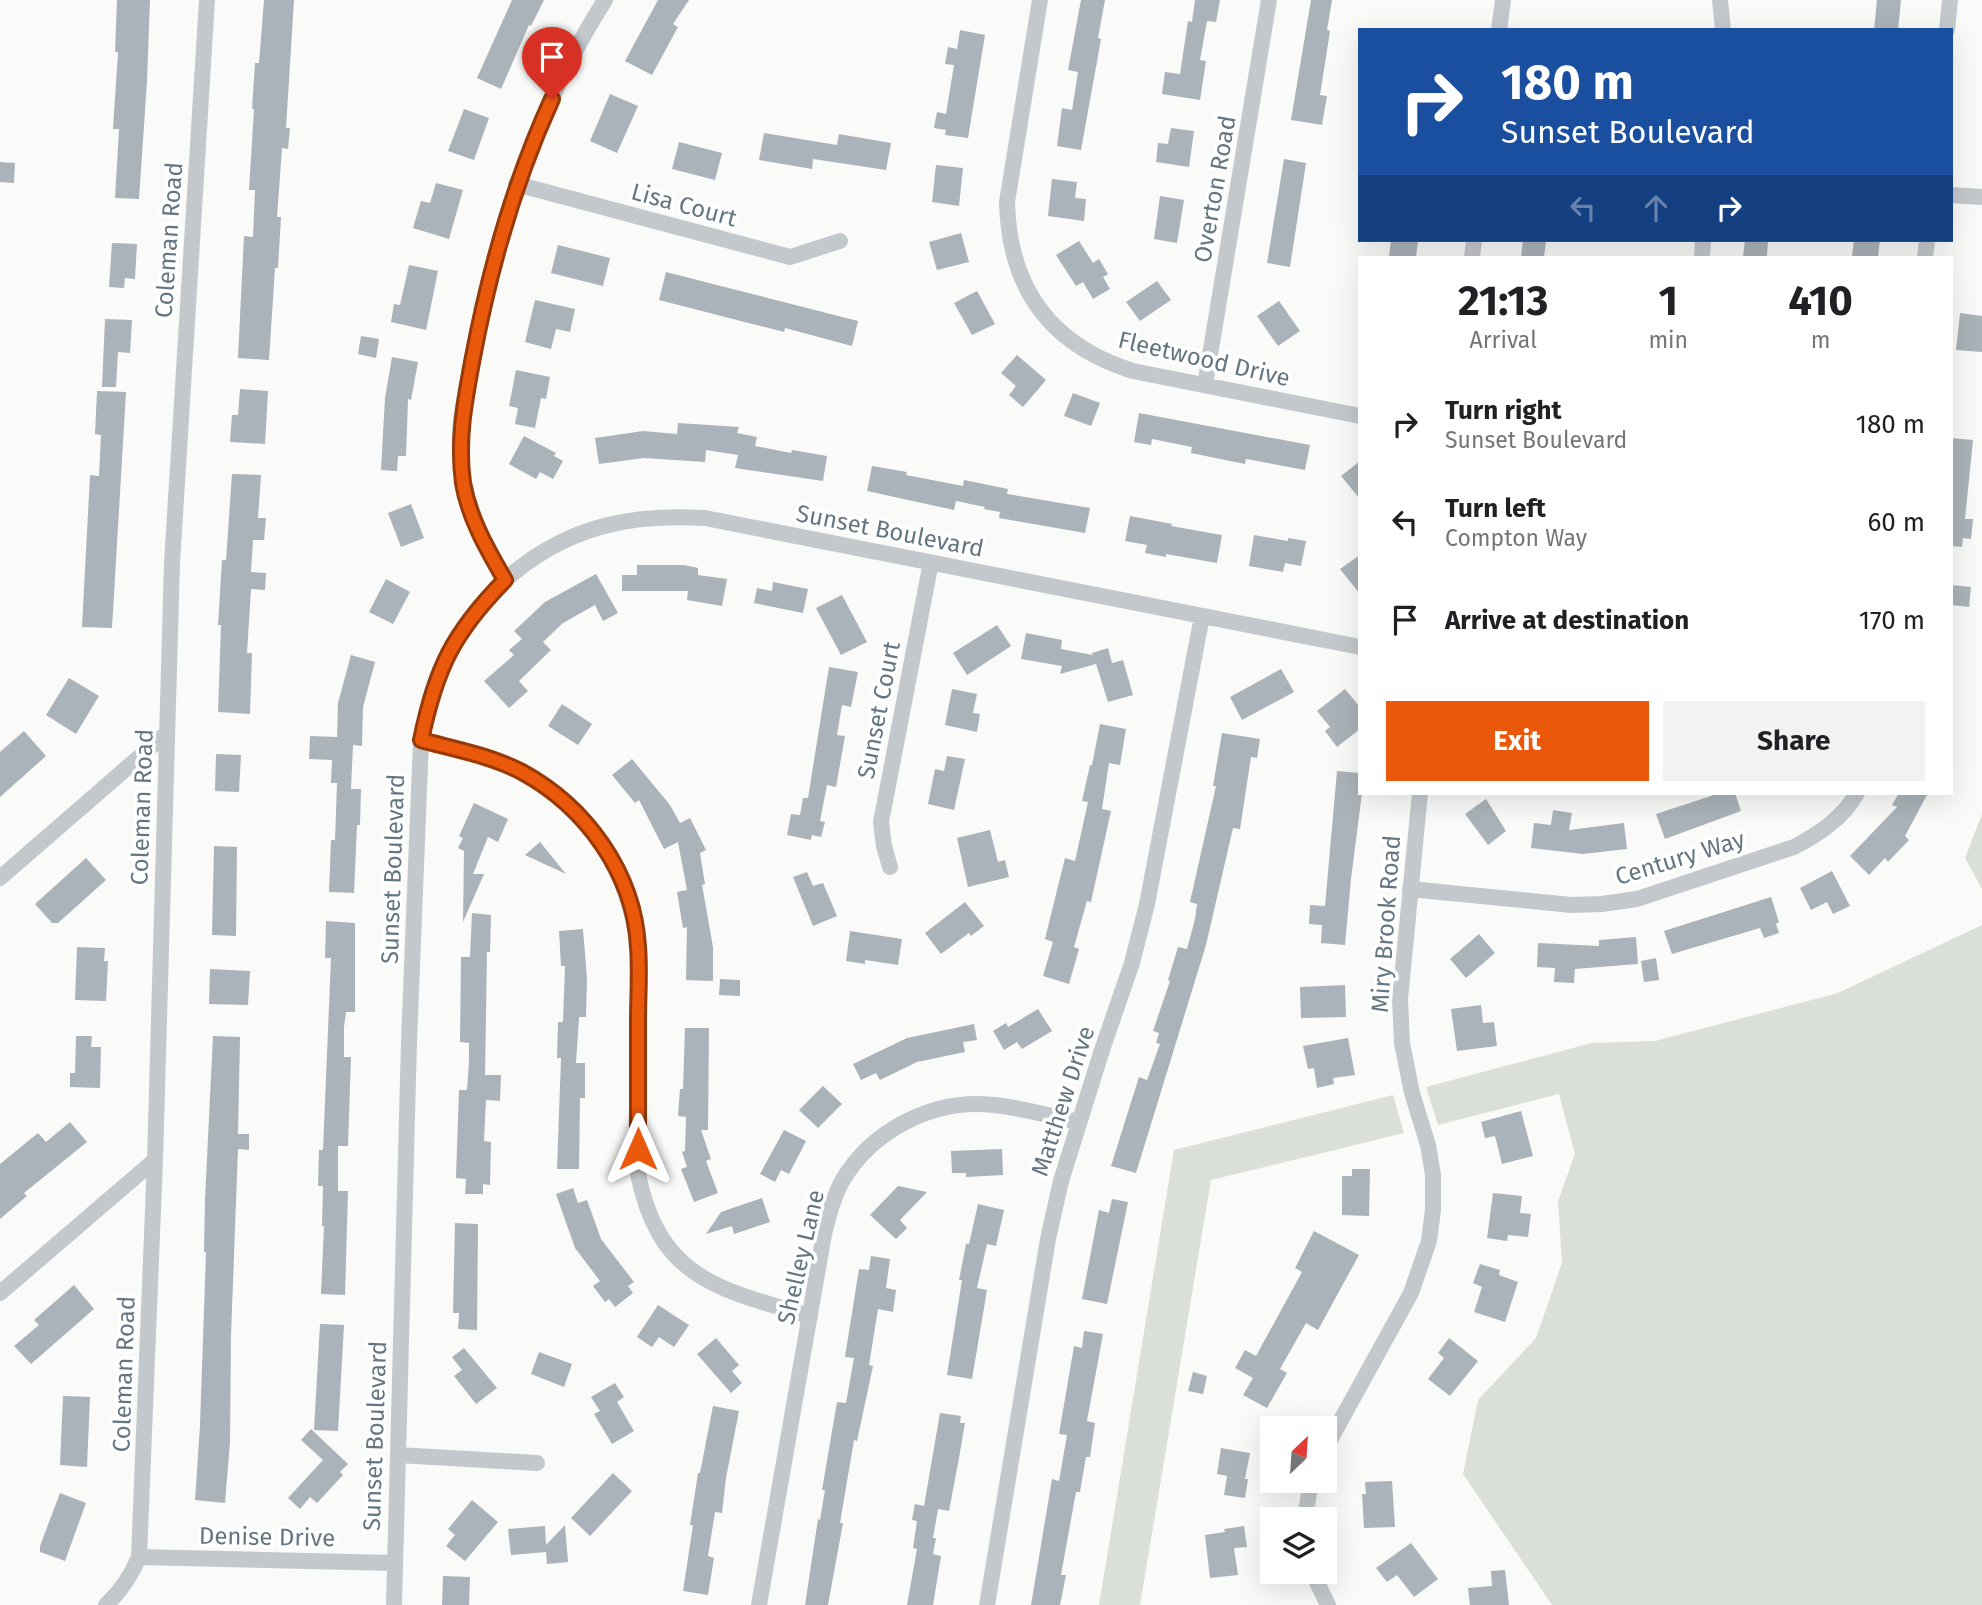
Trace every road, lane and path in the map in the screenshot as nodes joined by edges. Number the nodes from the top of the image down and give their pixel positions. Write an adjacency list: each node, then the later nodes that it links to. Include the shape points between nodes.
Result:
1 (207, 0): 21 (street, Coleman Road, via 172,563)
2 (605, 0): 11 (street, via 561,79)
3 (1040, 0): 15 (street, Fleetwood Drive, via 1007,202 1007,230 1023,284 1056,329 1081,349 1133,371)
4 (1269, 0): 15 (street, Overton Road)
5 (1503, 0): 8 (street)
6 (1720, 0): 9 (street)
7 (1950, 0): 10 (street)
8 (1499, 28)
9 (1723, 28)
10 (1948, 28)
11 (516, 184): 14 (street, Lisa Court, via 790,257); 18 (street, via 482,310 460,441 472,514)
12 (1953, 195): 13 (street)
13 (1982, 197)
14 (840, 241)
15 (1205, 385): 16 (street, Fleetwood Drive)
16 (1358, 416)
17 (931, 562): 18 (street, Sunset Boulevard, via 705,518 669,516 615,523 575,536); 19 (street, Sunset Boulevard); 25 (street, Sunset Court, via 881,822)
18 (505, 580): 22 (street, Sunset Boulevard, via 458,635 429,699)
19 (1202, 616): 20 (street, Sunset Boulevard); 28 (street, Matthew Drive, via 1147,904 1132,963)
20 (1358, 647)
21 (167, 733): 26 (street); 29 (street, Coleman Road)
22 (421, 740): 31 (street, via 521,771 573,808 595,834 618,872 636,926 638,1174 654,1226 670,1251 714,1286); 33 (street, Sunset Boulevard)
23 (1420, 795): 27 (street, Miry Brook Road)
24 (1855, 795): 27 (street, Century Way, via 1836,820 1794,847 1637,899 1571,905)
25 (890, 867)
26 (0, 878)
27 (1410, 889): 32 (street, Miry Brook Road, via 1399,999 1412,1093 1433,1175 1429,1241 1411,1293)
28 (1078, 1122): 31 (street, Shelley Lane, via 967,1104 918,1115 894,1128 863,1154 841,1184 827,1221); 41 (street, Matthew Drive, via 1048,1239)
29 (155, 1160): 30 (street); 35 (street, Coleman Road)
30 (0, 1293)
31 (810, 1316): 40 (street, Shelley Lane)
32 (1337, 1427)
33 (398, 1455): 34 (street); 36 (street, Sunset Boulevard)
34 (537, 1463)
35 (139, 1557): 36 (street, Denise Drive); 38 (street, Coleman Road, via 119,1593)
36 (394, 1563): 39 (street, Sunset Boulevard)
37 (1318, 1584): 42 (street)
38 (106, 1605)
39 (394, 1605)
40 (759, 1605)
41 (987, 1605)
42 (1328, 1605)

